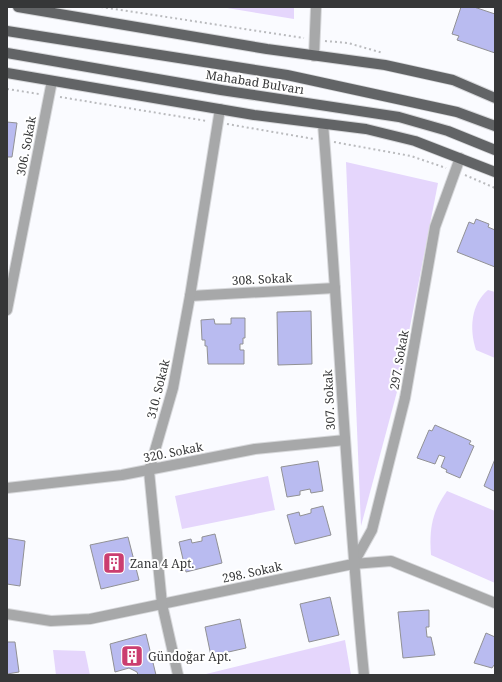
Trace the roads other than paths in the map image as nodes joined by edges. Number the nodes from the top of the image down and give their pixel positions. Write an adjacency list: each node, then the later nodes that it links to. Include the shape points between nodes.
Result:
1 (18, 7): 5 (main road)
2 (316, 7): 5 (street)
3 (7, 31): 11 (main road, Mahabad Bulvarı, via 288,75 457,112)
4 (7, 53): 12 (main road, Mahabad Bulvarı, via 221,90 399,116 448,131)
5 (314, 56): 8 (main road, via 386,65 453,80)
6 (7, 73): 7 (main road)
7 (52, 80): 9 (main road); 17 (street, 306. Sokak)
8 (495, 98)
9 (220, 109): 10 (main road); 16 (street, 310. Sokak)
10 (323, 124): 13 (main road, via 415,141); 15 (street, 307. Sokak)
11 (495, 126)
12 (495, 150)
13 (460, 158): 14 (main road); 21 (street, 297. Sokak, via 435,227 406,398 372,530)
14 (495, 172)
15 (335, 288): 16 (street, 308. Sokak); 18 (street, 307. Sokak)
16 (190, 296): 19 (street, 310. Sokak, via 173,388)
17 (7, 310)
18 (345, 440): 19 (street, 320. Sokak, via 255,449); 21 (street, 307. Sokak)
19 (149, 471): 20 (street, 320. Sokak); 23 (street, 310. Sokak)
20 (7, 488)
21 (353, 564): 22 (street, 298. Sokak, via 391,561); 23 (street, 298. Sokak); 26 (street, 307. Sokak)
22 (495, 603)
23 (162, 604): 24 (street, 298. Sokak, via 90,619 51,621); 25 (street, 310. Sokak)
24 (7, 614)
25 (178, 675)
26 (364, 675)

